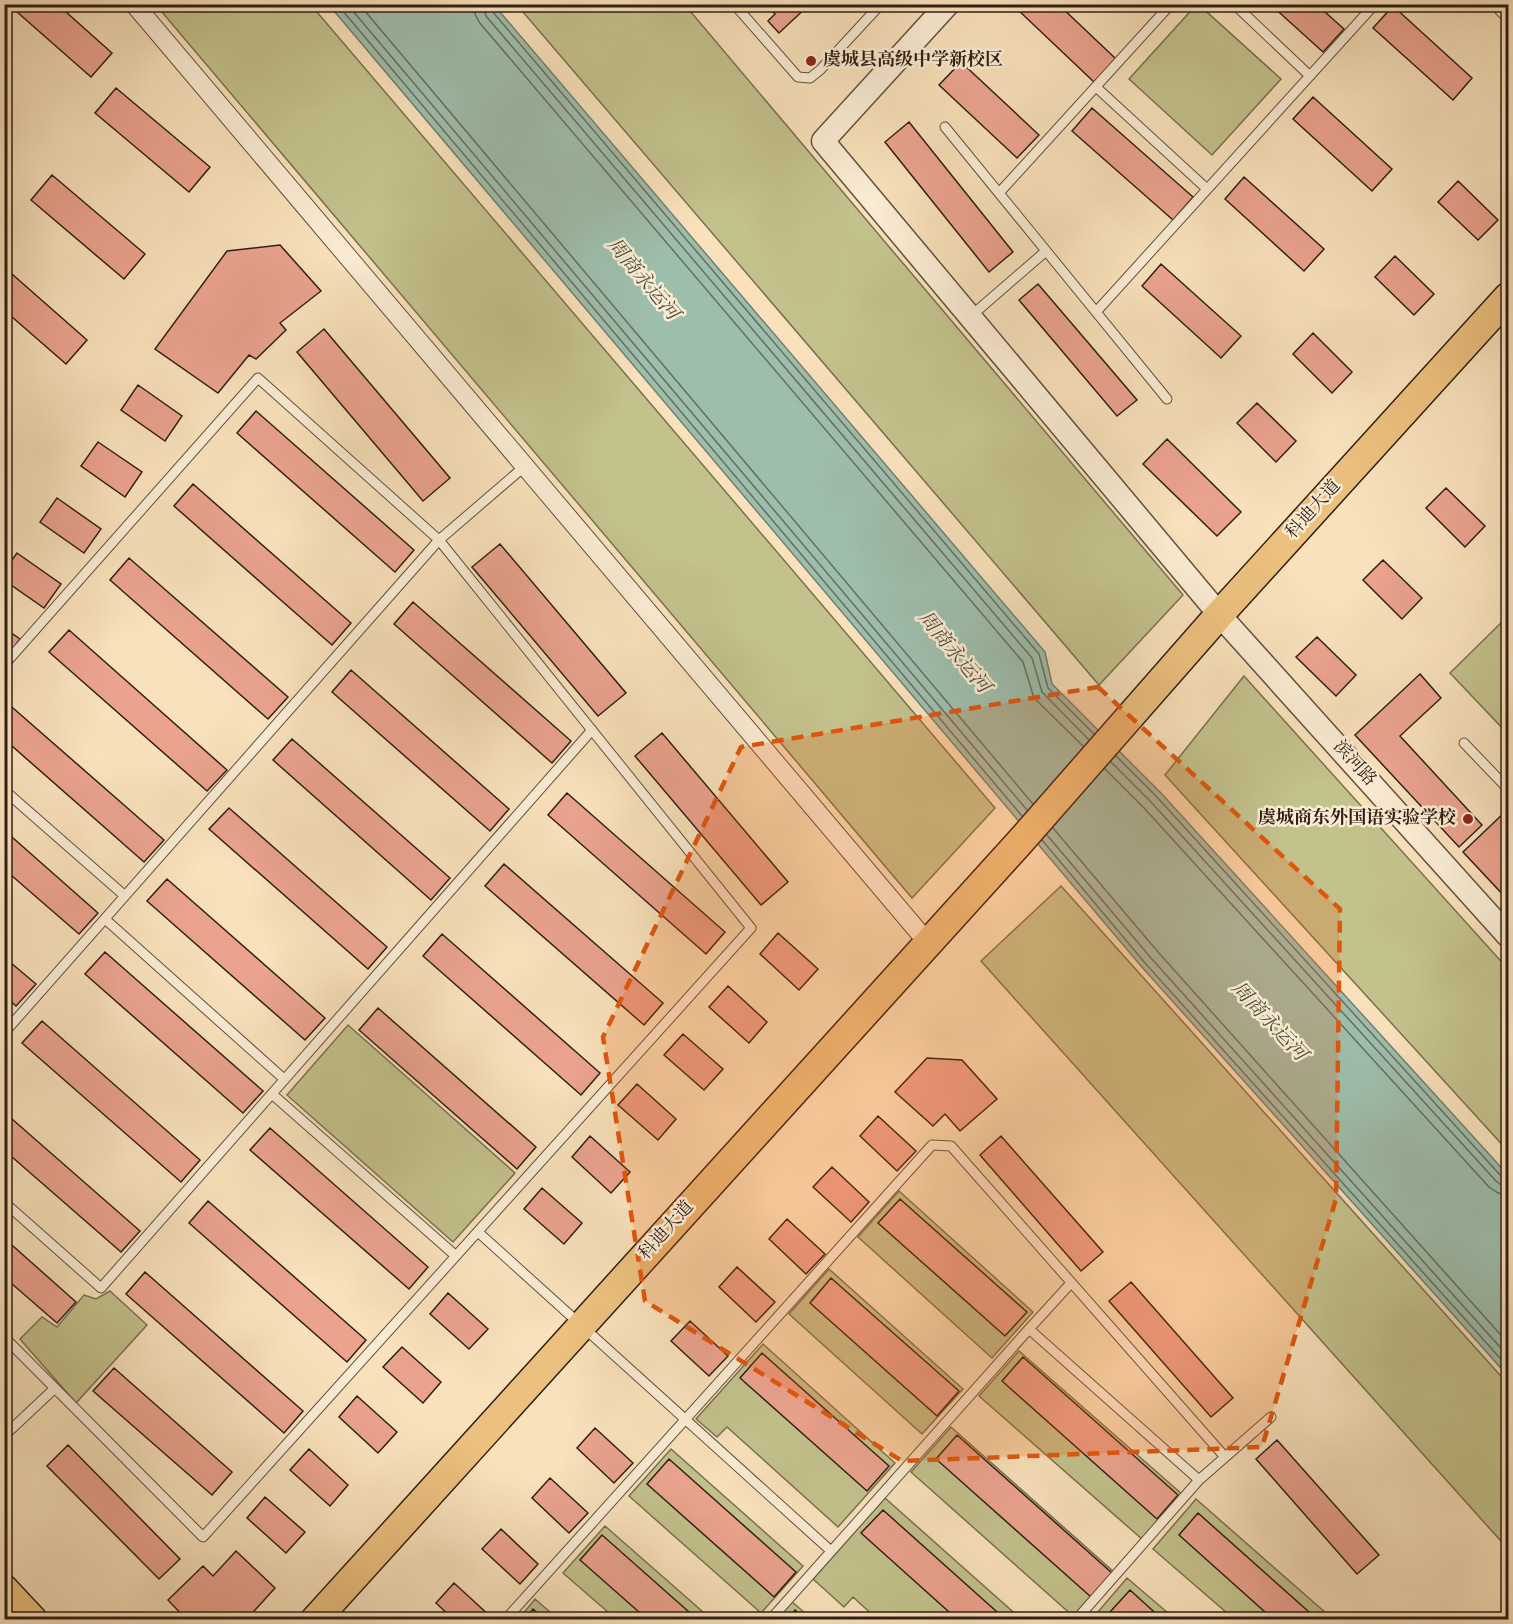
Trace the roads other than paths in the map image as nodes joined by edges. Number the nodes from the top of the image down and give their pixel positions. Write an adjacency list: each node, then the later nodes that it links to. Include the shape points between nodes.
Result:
1 (134, 4): 21 (street)
2 (734, 4): 3 (lane, via 798,77 810,78)
3 (881, 4)
4 (948, 4): 18 (street, 滨河路, via 824,141)
5 (1171, 4): 11 (lane)
6 (1234, 4): 10 (lane)
7 (1374, 4): 10 (lane)
8 (1494, 4): 9 (lane)
9 (1503, 14)
10 (1310, 76): 13 (lane)
11 (1096, 87): 13 (lane); 14 (lane)
12 (945, 127): 14 (lane)
13 (1207, 189): 17 (lane)
14 (999, 193): 15 (lane)
15 (1046, 250): 17 (lane); 18 (lane)
16 (1509, 297): 23 (main road, 科迪大道)
17 (1096, 312): 20 (lane)
18 (970, 317): 23 (street, 滨河路)
19 (1509, 323): 23 (main road, 科迪大道)
20 (1167, 399)
21 (525, 466): 22 (lane); 33 (street)
22 (439, 540): 24 (lane, via 258,378); 25 (lane); 30 (lane)
23 (1225, 621): 29 (main road, 科迪大道); 32 (street, 滨河路)
24 (4, 665)
25 (592, 730): 35 (lane); 38 (lane, via 752,928)
26 (1464, 743): 27 (lane)
27 (1509, 789)
28 (4, 790): 30 (lane)
29 (1023, 847): 33 (main road, 科迪大道); 42 (main road, 科迪大道)
30 (125, 896): 31 (lane)
31 (105, 919): 34 (lane); 35 (lane)
32 (1509, 936)
33 (928, 943): 42 (main road, 科迪大道)
34 (4, 1034)
35 (284, 1079): 36 (lane)
36 (272, 1094): 37 (lane, via 101,1288); 39 (lane)
37 (4, 1202)
38 (478, 1232): 39 (lane); 42 (lane)
39 (456, 1256): 44 (lane, via 203,1537)
40 (1071, 1283): 41 (lane); 46 (lane, via 951,1146 932,1145); 48 (lane)
41 (1029, 1329): 49 (lane); 50 (lane)
42 (586, 1330): 46 (lane); 53 (main road, 科迪大道); 54 (main road, 科迪大道)
43 (4, 1337): 44 (lane)
44 (55, 1388): 47 (lane)
45 (1271, 1417): 48 (lane)
46 (684, 1419): 50 (lane); 55 (lane)
47 (4, 1436)
48 (1225, 1457): 49 (lane)
49 (1199, 1480): 57 (lane)
50 (831, 1551): 56 (lane)
51 (4, 1589): 52 (main road)
52 (33, 1620)
53 (315, 1620)
54 (332, 1620)
55 (505, 1620)
56 (770, 1620)
57 (1076, 1620)

